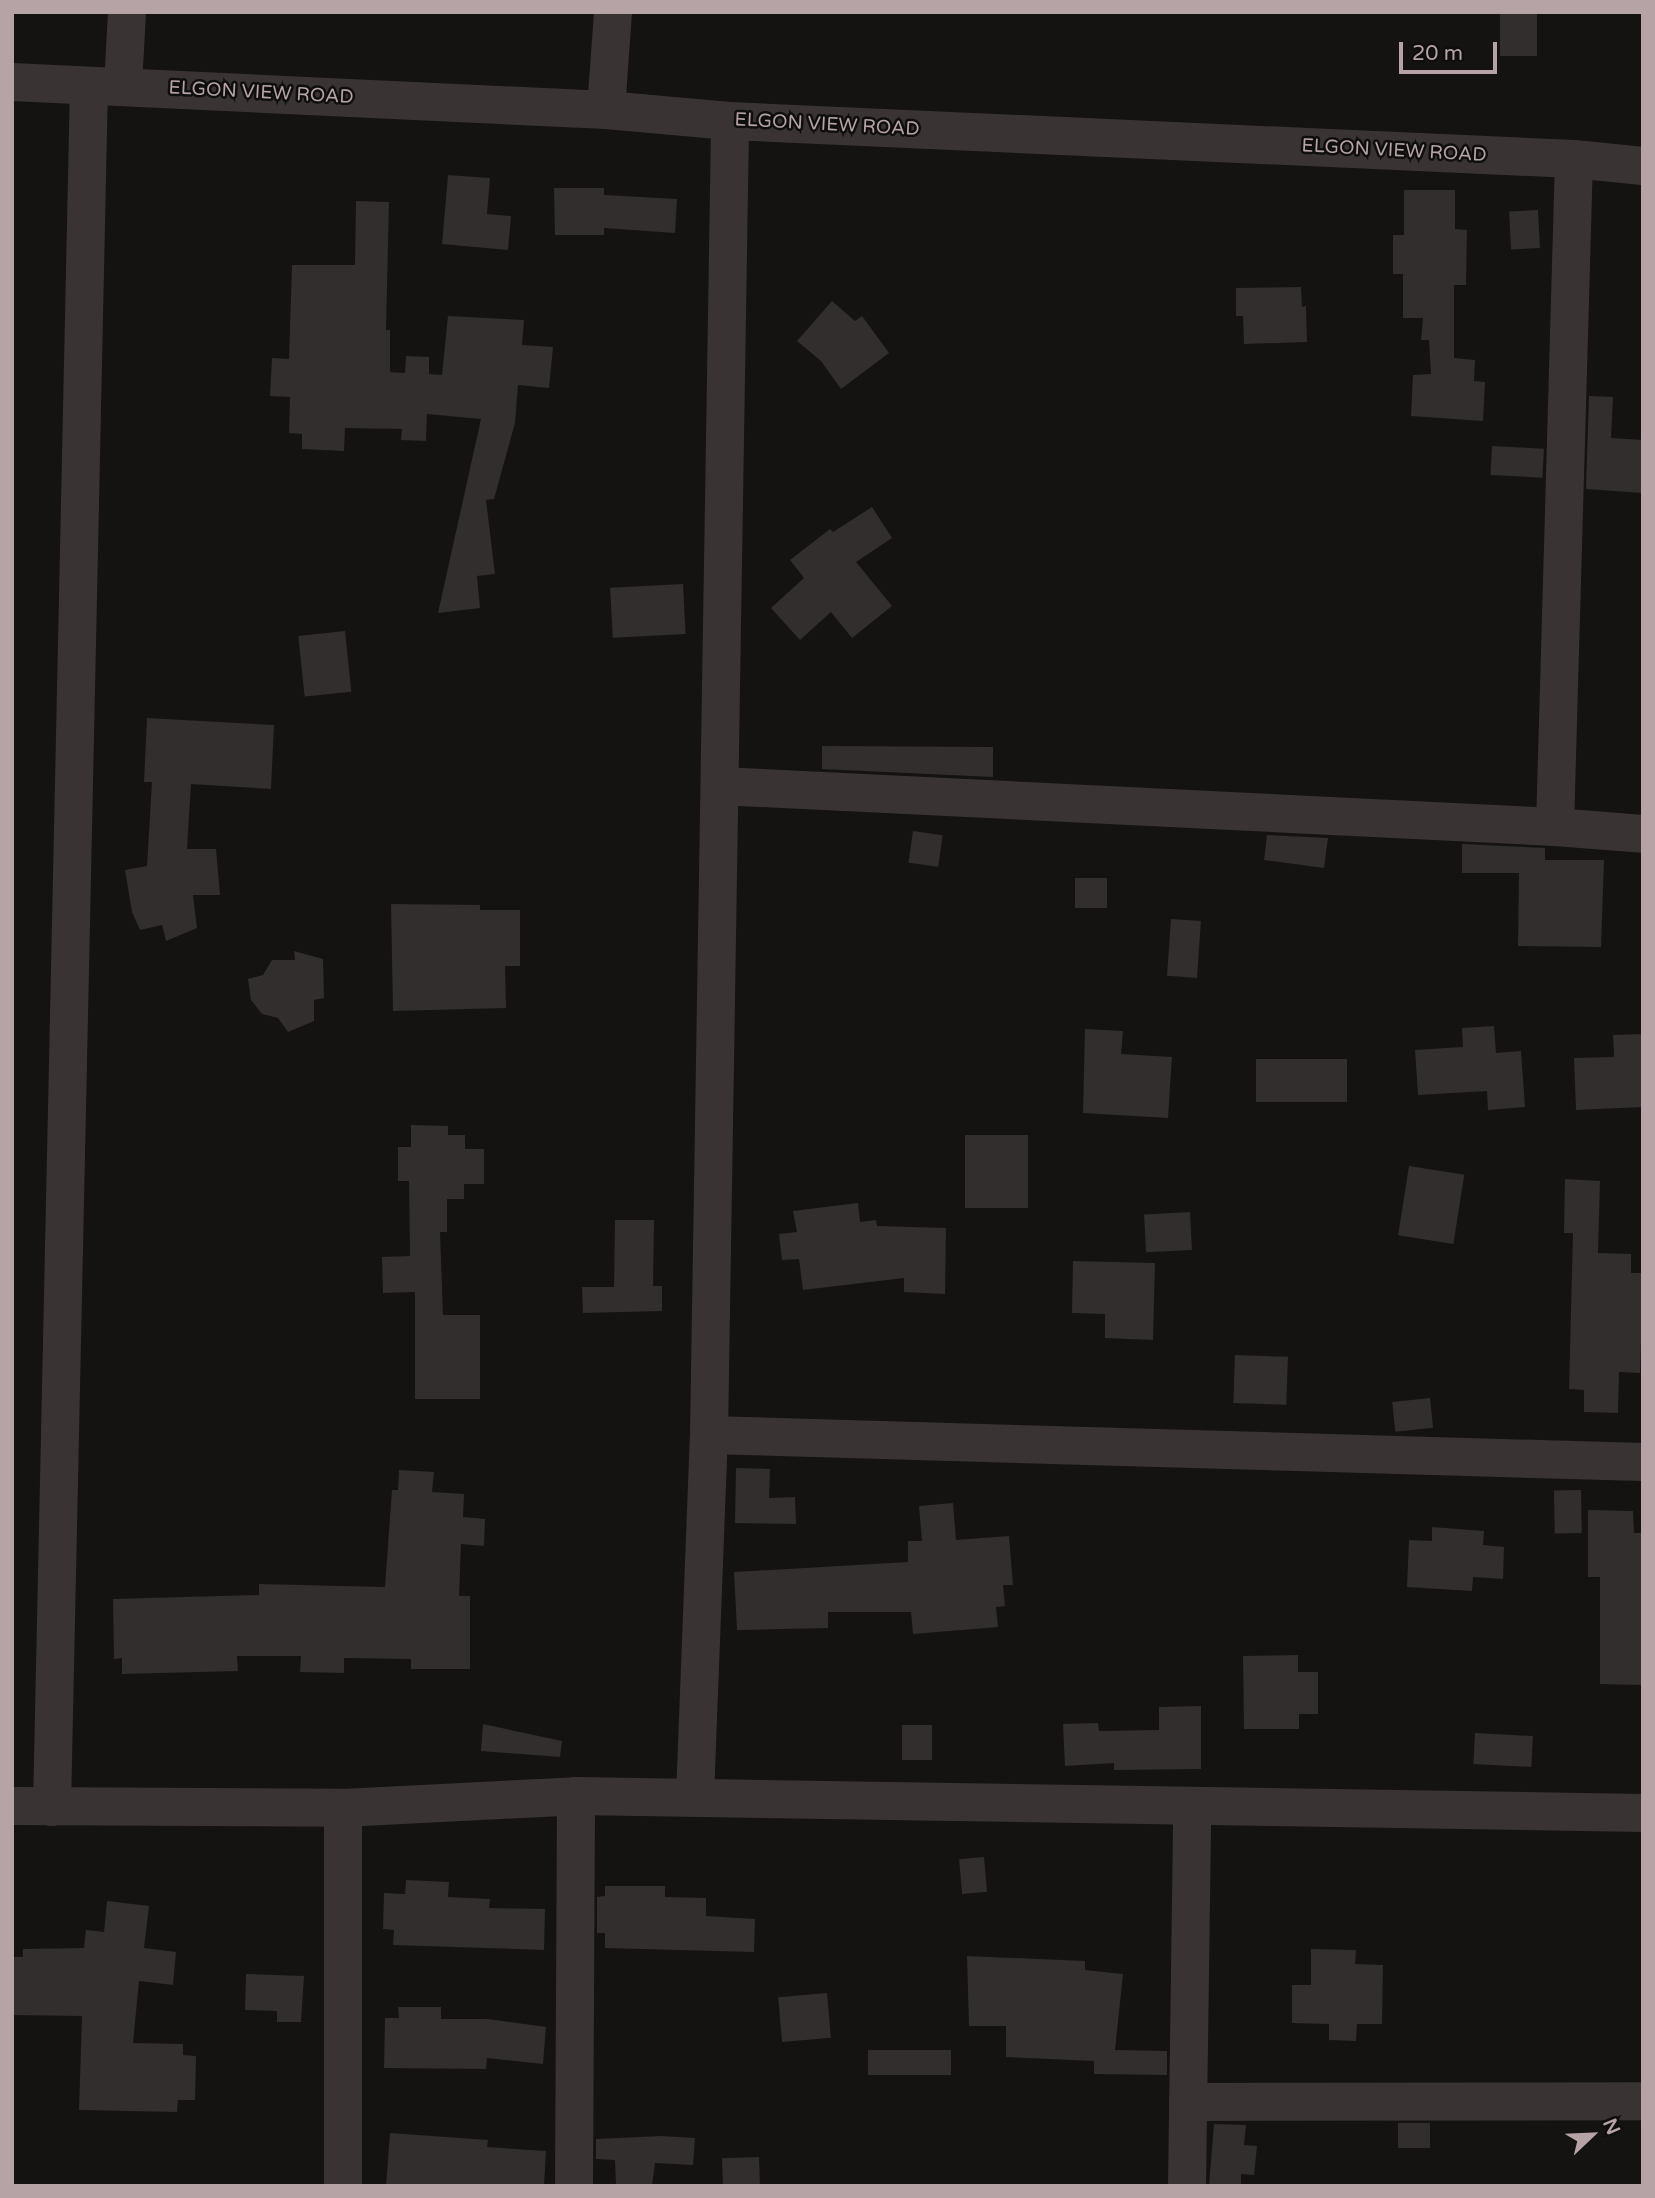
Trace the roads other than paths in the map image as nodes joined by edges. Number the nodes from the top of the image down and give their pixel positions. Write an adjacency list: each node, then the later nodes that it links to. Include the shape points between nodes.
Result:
1 (127, 12): 4 (street)
2 (613, 12): 5 (street)
3 (12, 82): 4 (street, ELGON VIEW ROAD)
4 (106, 86): 5 (street, ELGON VIEW ROAD); 17 (street)
5 (606, 110): 6 (street, ELGON VIEW ROAD)
6 (730, 121): 7 (street, ELGON VIEW ROAD); 9 (street)
7 (1574, 159): 8 (street, ELGON VIEW ROAD); 10 (street)
8 (1643, 166)
9 (720, 786): 10 (street); 12 (street)
10 (1555, 827): 11 (street)
11 (1643, 834)
12 (709, 1435): 13 (street); 15 (street)
13 (1643, 1462)
14 (576, 1796): 15 (street); 18 (street); 24 (street)
15 (695, 1797): 19 (street)
16 (12, 1806): 17 (street)
17 (52, 1807): 18 (street)
18 (343, 1808): 23 (street)
19 (1192, 1808): 20 (street); 22 (street)
20 (1643, 1813)
21 (1643, 2101): 22 (street)
22 (1188, 2102): 25 (street)
23 (343, 2186)
24 (574, 2186)
25 (1187, 2186)

